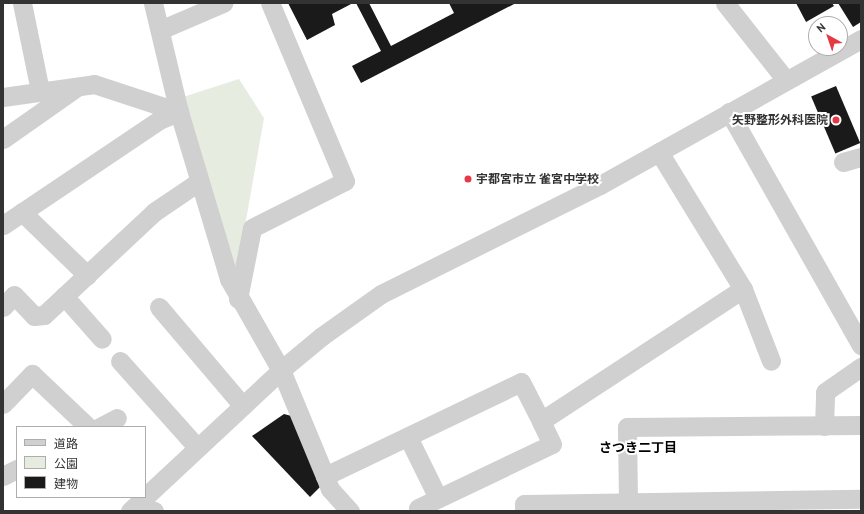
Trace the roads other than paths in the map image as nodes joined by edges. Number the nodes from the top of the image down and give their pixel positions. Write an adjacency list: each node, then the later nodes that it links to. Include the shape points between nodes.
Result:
1 (22, 3): 10 (street)
2 (153, 3): 6 (street)
3 (223, 3): 6 (street)
4 (270, 3): 25 (street, via 345,181 252,228)
5 (725, 3): 8 (street)
6 (160, 30): 12 (street)
7 (860, 42): 8 (street)
8 (785, 79): 13 (street)
9 (78, 86): 10 (street); 12 (street, via 94,84); 14 (street)
10 (40, 91): 11 (street)
11 (3, 96)
12 (178, 112): 18 (street); 19 (street, via 159,120)
13 (729, 112): 15 (street); 28 (street)
14 (3, 139)
15 (659, 152): 22 (street); 32 (street, via 381,294 322,336)
16 (861, 158): 17 (street)
17 (843, 162)
18 (200, 181): 21 (street, via 154,212); 25 (street, via 229,279)
19 (22, 212): 20 (street); 21 (street)
20 (3, 225)
21 (87, 275): 24 (street)
22 (743, 289): 30 (street); 36 (street)
23 (7, 295): 24 (street, via 34,316 44,315)
24 (64, 296): 27 (street)
25 (238, 299): 32 (street)
26 (159, 307): 34 (street)
27 (102, 339)
28 (861, 345)
29 (120, 361): 42 (street)
30 (771, 361)
31 (861, 367): 39 (street, via 825,392)
32 (281, 370): 34 (street); 45 (street)
33 (3, 404): 37 (street, via 32,374)
34 (242, 405): 42 (street)
35 (117, 418): 38 (street)
36 (541, 421): 41 (street, via 521,382); 46 (street, via 552,444)
37 (87, 426)
38 (102, 426)
39 (824, 426): 40 (street); 48 (street, via 627,427)
40 (861, 426)
41 (408, 437): 45 (street); 46 (street)
42 (197, 447): 49 (street)
43 (16, 470): 44 (street)
44 (3, 476)
45 (325, 476): 52 (street, via 330,489)
46 (438, 498): 51 (street)
47 (861, 499): 50 (street)
48 (628, 502): 50 (street); 53 (street, via 524,504)
49 (142, 504)
50 (698, 506)
51 (418, 508)
52 (350, 511)
53 (524, 511)

